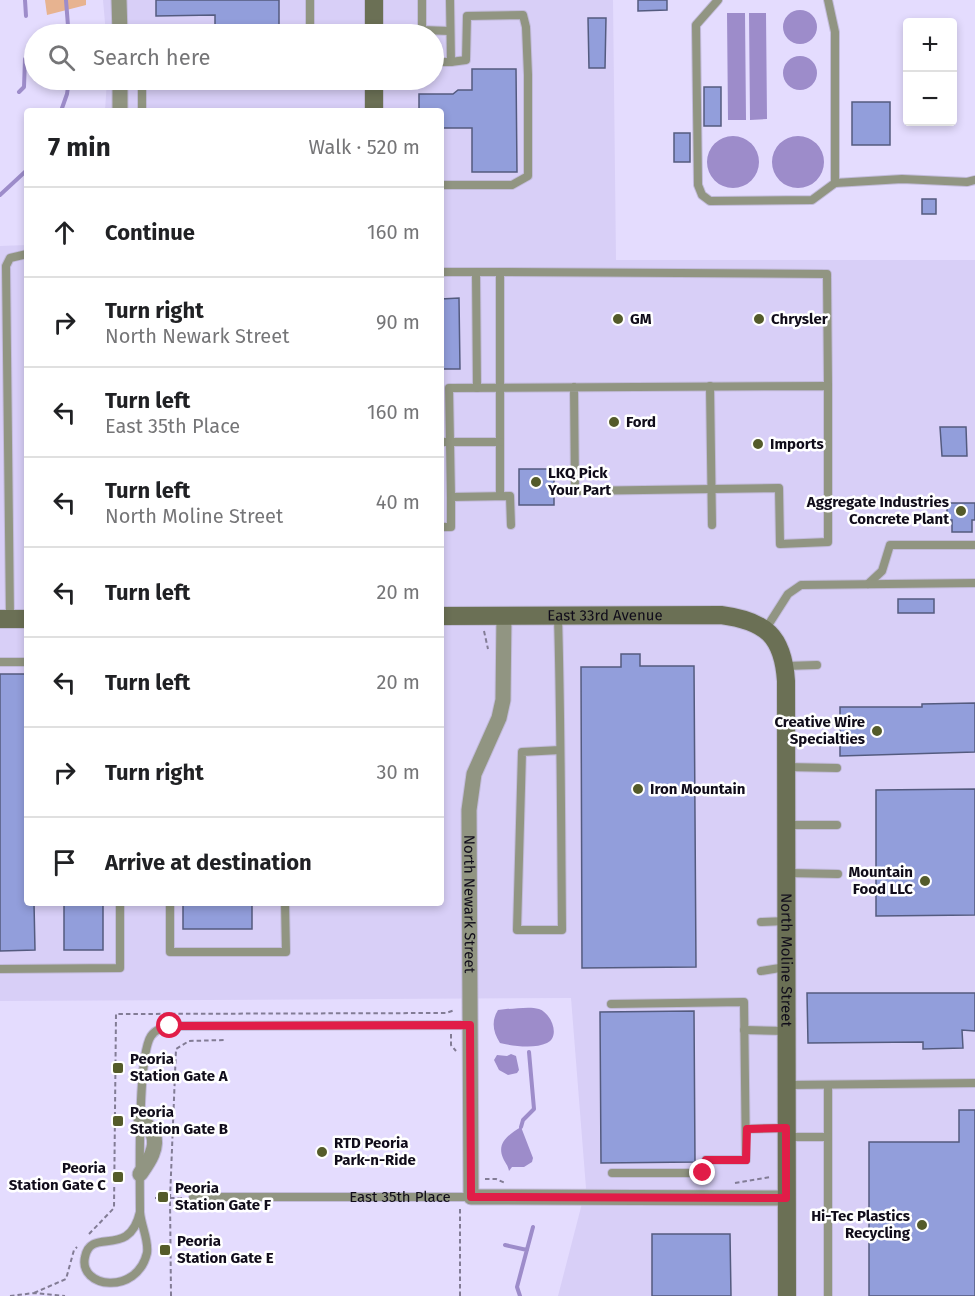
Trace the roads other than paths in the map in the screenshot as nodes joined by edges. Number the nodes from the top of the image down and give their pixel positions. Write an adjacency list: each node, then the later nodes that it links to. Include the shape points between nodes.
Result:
1 (119, 0): 8 (street)
2 (310, 0): 9 (lane)
3 (374, 0): 10 (street)
4 (422, 0): 11 (lane)
5 (450, 0): 13 (lane)
6 (718, 0): 23 (lane, via 696,25 698,185 702,195 710,201 812,200)
7 (828, 0): 23 (lane, via 835,32)
8 (120, 24)
9 (310, 24)
10 (374, 24)
11 (422, 24)
12 (444, 31): 13 (lane)
13 (450, 31): 15 (lane)
14 (444, 62): 15 (lane)
15 (451, 62): 24 (lane, via 466,60 467,16 523,15 528,75 528,176 512,185)
16 (120, 90): 19 (street)
17 (142, 90): 20 (lane)
18 (374, 90): 21 (street)
19 (120, 108)
20 (142, 108)
21 (374, 108)
22 (975, 180): 23 (lane)
23 (835, 183)
24 (444, 185)
25 (24, 254): 48 (lane, via 10,258 6,266)
26 (444, 272): 27 (lane)
27 (476, 272): 28 (lane); 32 (lane)
28 (501, 272): 30 (lane, via 827,274); 33 (lane)
29 (710, 386): 30 (lane); 31 (lane); 36 (lane)
30 (828, 386): 36 (lane, via 828,542 780,544 779,488)
31 (574, 387): 33 (lane); 36 (lane, via 575,491)
32 (477, 388): 33 (lane); 34 (lane, via 449,388)
33 (501, 388): 35 (lane)
34 (445, 442): 35 (lane); 38 (lane)
35 (501, 442): 37 (lane)
36 (711, 489): 40 (lane)
37 (500, 496): 38 (lane); 39 (lane, via 510,496)
38 (451, 497): 41 (lane, via 451,527)
39 (511, 525)
40 (712, 525)
41 (444, 527)
42 (975, 545): 44 (lane, via 890,545 882,571)
43 (975, 583): 44 (lane)
44 (868, 584): 49 (lane, via 801,585 788,594)
45 (558, 615): 47 (street, East 33rd Avenue); 49 (street, East 33rd Avenue, via 722,615 748,620); 54 (lane)
46 (444, 616): 47 (street, East 33rd Avenue)
47 (504, 616): 70 (street, North Newark Street, via 502,705 474,774 469,810)
48 (12, 619)
49 (765, 630): 53 (street, North Moline Street, via 778,643)
50 (0, 662): 51 (lane)
51 (24, 662)
52 (818, 665): 53 (lane)
53 (785, 666): 55 (street, North Moline Street)
54 (560, 750): 54 (lane, via 562,930 517,930 522,752)
55 (786, 767): 56 (lane); 57 (street, North Moline Street)
56 (837, 768)
57 (786, 825): 58 (lane); 59 (street, North Moline Street)
58 (837, 825)
59 (786, 873): 60 (lane); 64 (street, North Moline Street)
60 (838, 874)
61 (120, 906): 67 (lane, via 120,968)
62 (170, 906): 63 (lane, via 170,952 286,952)
63 (285, 906)
64 (786, 921): 65 (lane); 66 (street, North Moline Street)
65 (761, 922)
66 (786, 967): 68 (lane); 72 (street, North Moline Street)
67 (0, 969)
68 (761, 971)
69 (611, 1004): 71 (lane, via 744,1002)
70 (470, 1025): 76 (lane, via 159,1029 147,1047); 83 (street, North Newark Street)
71 (744, 1030): 72 (lane); 77 (lane)
72 (786, 1030): 74 (street, North Moline Street)
73 (975, 1083): 75 (lane)
74 (786, 1085): 75 (lane); 78 (street, North Moline Street)
75 (828, 1085): 79 (lane)
76 (141, 1119): 81 (street, via 153,1134 154,1142 149,1161)
77 (747, 1129): 78 (lane); 80 (lane, via 746,1160 706,1160 703,1173)
78 (786, 1133): 79 (lane); 84 (street, North Moline Street)
79 (828, 1137): 87 (lane)
80 (612, 1173)
81 (140, 1174): 85 (lane)
82 (193, 1197): 83 (lane, East 35th Place)
83 (471, 1197): 84 (street, East 35th Place)
84 (786, 1198): 86 (street, North Moline Street)
85 (140, 1212): 85 (lane, via 134,1229 125,1238 95,1243 86,1254 85,1264 93,1280 116,1285 134,1279 139,1273 147,1245)
86 (788, 1296)
87 (828, 1296)

